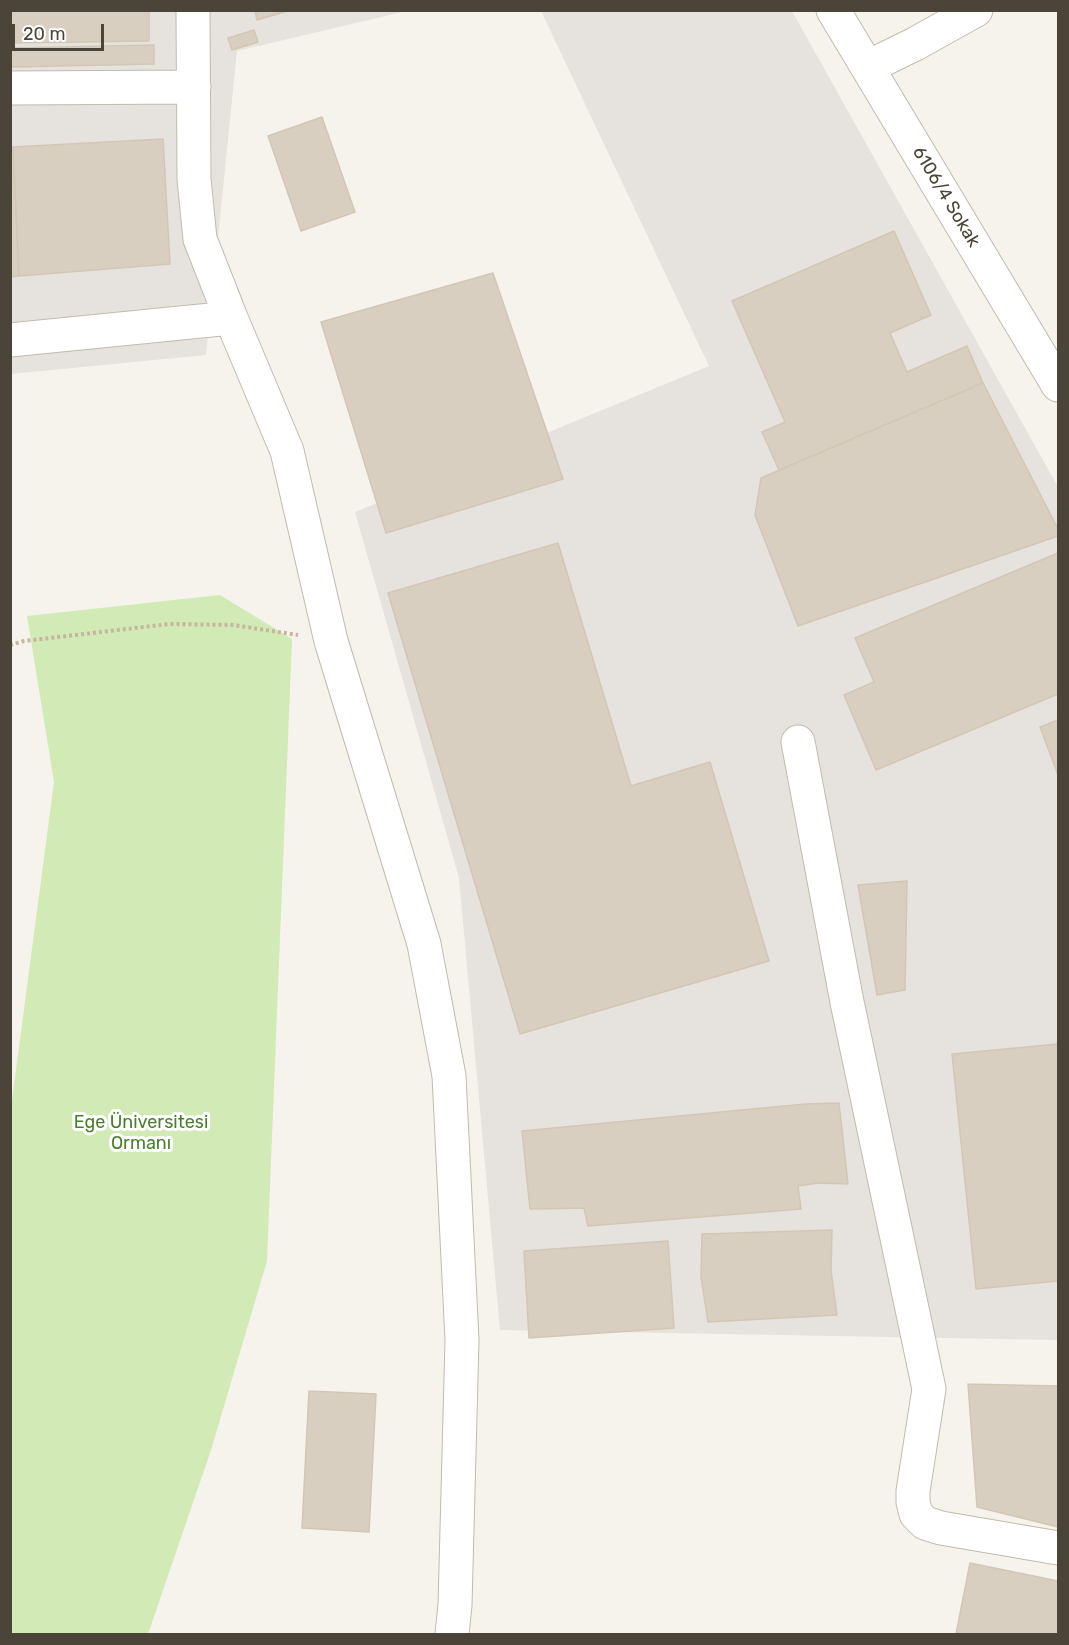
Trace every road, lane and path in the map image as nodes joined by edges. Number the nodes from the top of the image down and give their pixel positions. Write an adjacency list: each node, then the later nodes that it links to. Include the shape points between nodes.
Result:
1 (193, 10): 5 (street)
2 (833, 10): 4 (street, 6106/4 Sokak)
3 (976, 10): 4 (street)
4 (868, 67): 9 (street, 6106/4 Sokak)
5 (194, 87): 6 (street); 7 (street, via 194,179 200,239)
6 (10, 88)
7 (231, 318): 8 (street); 10 (street, via 287,451)
8 (10, 340)
9 (1059, 385)
10 (332, 641): 11 (path, via 264,628 201,623 147,626); 14 (street, via 424,944 449,1076 462,1340)
11 (10, 645)
12 (798, 742): 13 (street, via 929,1389 913,1491 916,1514 925,1523 941,1528)
13 (1059, 1548)
14 (452, 1635)

